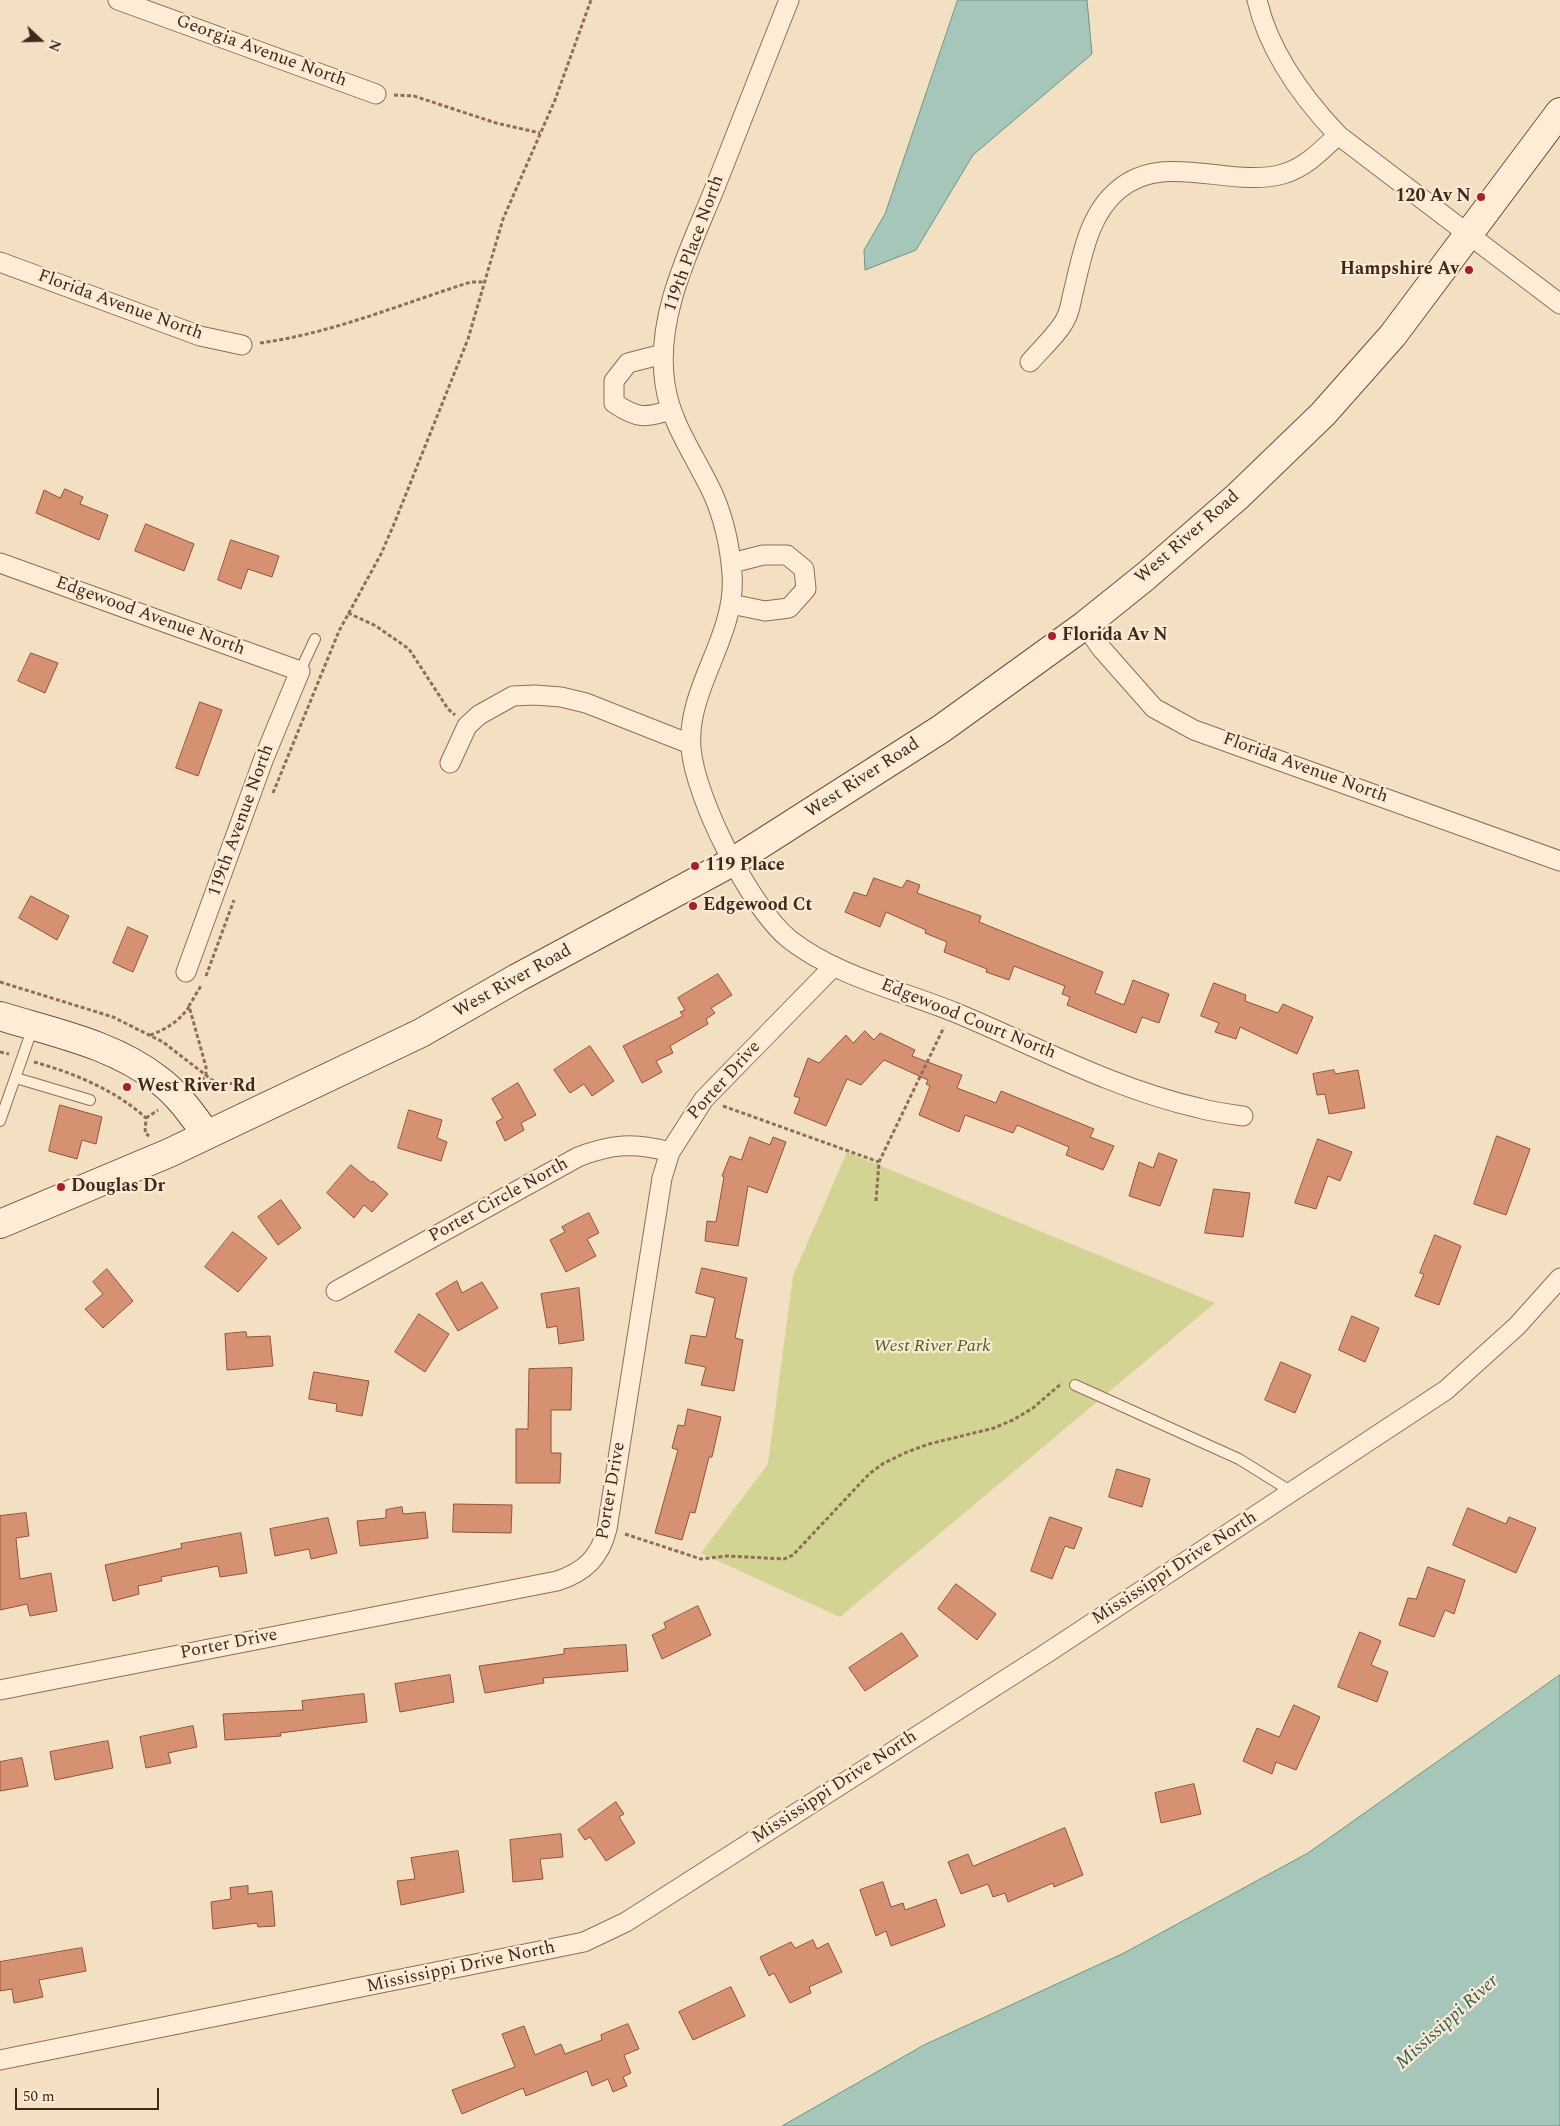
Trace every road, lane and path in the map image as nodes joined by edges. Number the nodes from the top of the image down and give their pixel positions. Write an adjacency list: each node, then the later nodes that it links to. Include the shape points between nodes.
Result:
1 (118, 0): 5 (street, Georgia Avenue North)
2 (591, 0): 7 (path, via 556,100)
3 (789, 0): 14 (street, 119th Place North, via 675,291)
4 (1256, 0): 8 (street, via 1273,44 1292,78 1312,108)
5 (376, 94): 7 (path, via 414,96 496,123)
6 (1560, 112): 9 (main road, West River Road)
7 (540, 133): 11 (path, via 503,219)
8 (1338, 134): 9 (street); 15 (street, via 1310,161 1284,174 1251,178 1165,171 1140,176 1117,190 1099,212 1087,238 1066,319)
9 (1468, 236): 12 (street); 21 (main road, West River Road, via 1393,335 1323,414 1184,543)
10 (0, 262): 13 (street, Florida Avenue North, via 200,336)
11 (486, 282): 13 (path, via 471,282 379,314 291,339); 20 (path, via 468,339 394,524)
12 (1560, 304)
13 (242, 346)
14 (663, 354): 16 (street, 119th Place North); 16 (street, via 628,363 614,381 614,403 631,414 646,417)
15 (1030, 362)
16 (671, 410): 18 (street, 119th Place North, via 714,495 729,541)
17 (0, 563): 23 (street, Edgewood Avenue North)
18 (732, 563): 19 (street, 119th Place North); 19 (street, via 763,555 787,554 804,569 806,589 789,608 765,611)
19 (732, 604): 25 (street, 119th Place North, via 700,692)
20 (348, 613): 24 (path, via 376,626 409,649 448,709); 27 (path)
21 (1085, 624): 28 (main road, West River Road, via 940,729); 29 (street, Florida Avenue North, via 1101,648 1154,708 1194,730)
22 (315, 639): 23 (lane)
23 (300, 671): 32 (street, 119th Avenue North, via 264,758)
24 (467, 726): 25 (street, via 479,714 513,696 561,697 611,711); 26 (street)
25 (690, 744): 28 (street, 119th Place North, via 700,792)
26 (450, 763)
27 (272, 796)
28 (734, 861): 31 (street, Edgewood Court North, via 775,926 814,956); 48 (main road, West River Road, via 421,1033)
29 (1560, 861)
30 (237, 891): 34 (path, via 214,959)
31 (834, 966): 35 (street, Edgewood Court North); 43 (street, Porter Drive)
32 (186, 972)
33 (0, 982): 38 (path, via 113,1017)
34 (189, 1006): 38 (path, via 183,1016 170,1026); 39 (path, via 204,1056)
35 (951, 1011): 44 (street, Edgewood Court North, via 1157,1096); 50 (path)
36 (0, 1016): 37 (main road)
37 (34, 1026): 40 (lane); 48 (main road, via 100,1046 160,1080 178,1097)
38 (150, 1035): 39 (path)
39 (206, 1076): 41 (path, via 216,1083 244,1084)
40 (16, 1078): 42 (lane); 46 (lane)
41 (248, 1088)
42 (90, 1100)
43 (704, 1100): 49 (street, Porter Drive); 50 (path)
44 (1243, 1116)
45 (146, 1118): 47 (path)
46 (0, 1121)
47 (146, 1133)
48 (207, 1135): 52 (main road, West River Road)
49 (670, 1152): 54 (street, Porter Circle North, via 627,1145 601,1148 578,1157); 57 (street, Porter Drive, via 662,1178)
50 (880, 1162): 51 (path)
51 (876, 1201)
52 (0, 1224)
53 (1560, 1278): 56 (street, Mississippi Drive North, via 1517,1326 1457,1382)
54 (336, 1291)
55 (1075, 1385): 56 (lane, via 1239,1459); 57 (path, via 1065,1381 1033,1408 994,1428 929,1444 884,1463 869,1474 793,1555 784,1559 727,1556 701,1559)
56 (1292, 1492): 59 (street, Mississippi Drive North, via 1055,1648 626,1922 584,1942)
57 (607, 1529): 58 (street, Porter Drive, via 604,1544 588,1565 575,1575 557,1581)
58 (0, 1690)
59 (0, 2060)

